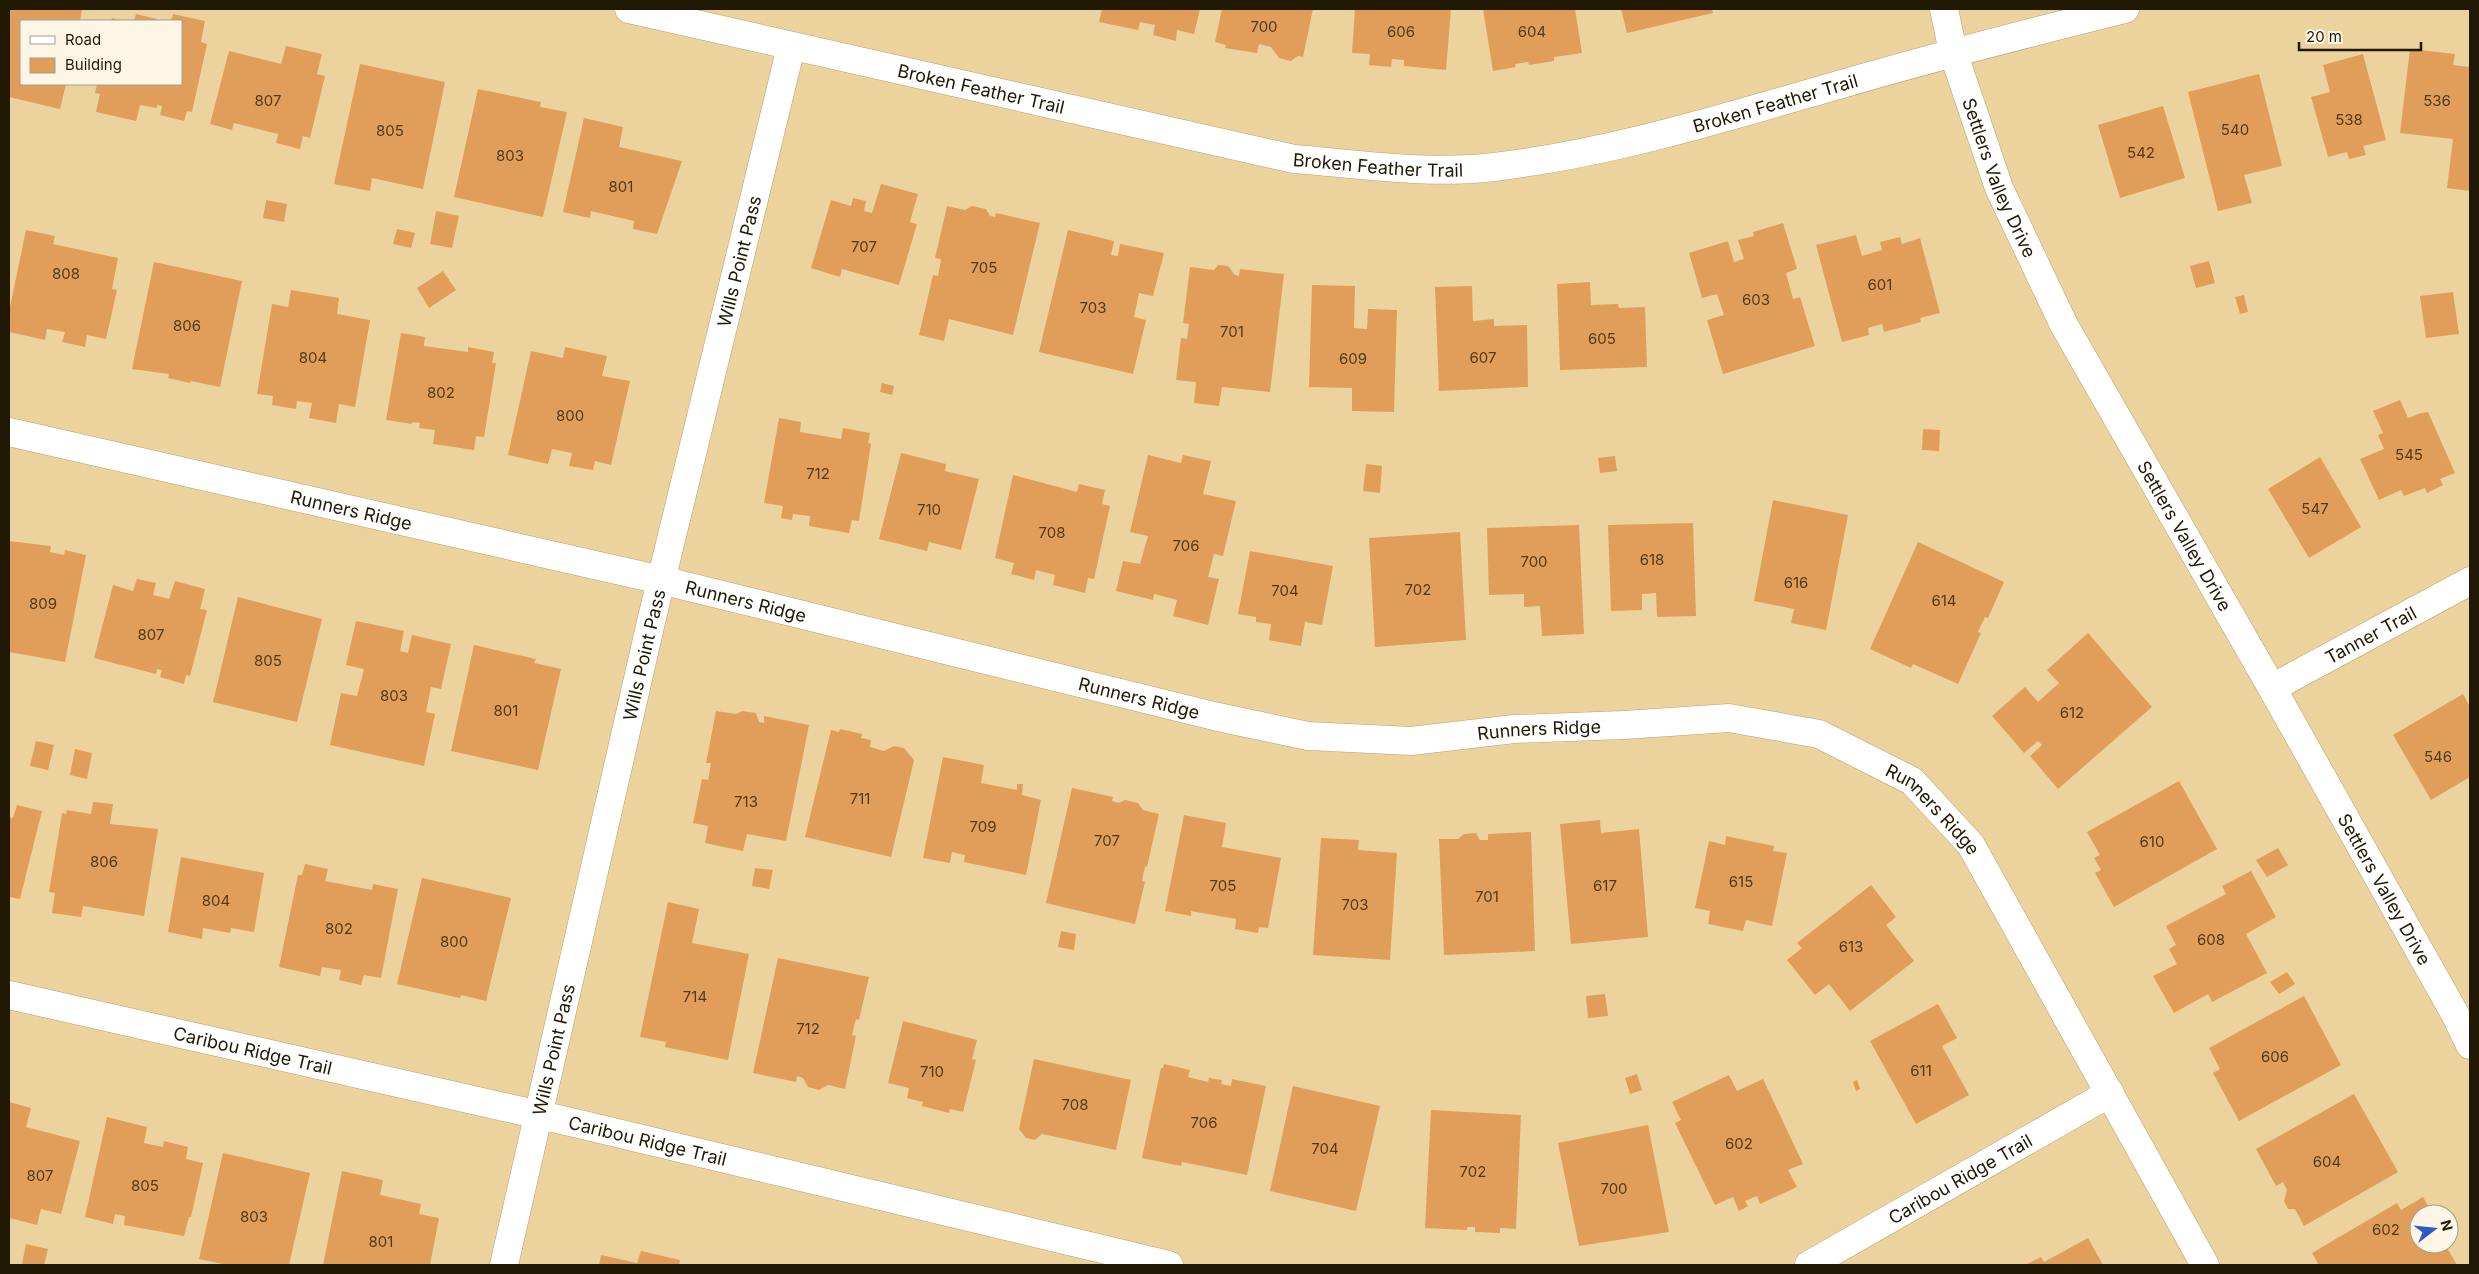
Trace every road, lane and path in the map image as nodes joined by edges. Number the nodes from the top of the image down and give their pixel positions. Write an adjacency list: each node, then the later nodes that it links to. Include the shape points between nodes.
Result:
1 (629, 9): 4 (street, Broken Feather Trail)
2 (1944, 9): 5 (street, Settlers Valley Drive)
3 (2125, 9): 5 (street, Broken Feather Trail)
4 (791, 47): 5 (street, Broken Feather Trail, via 1294,158 1406,169 1492,167 1599,151); 7 (street, Wills Point Pass)
5 (1953, 52): 9 (street, Settlers Valley Drive, via 1999,188 2064,326)
6 (9, 432): 7 (street, Runners Ridge)
7 (661, 580): 12 (street, Runners Ridge, via 1218,717 1308,736 1411,741 1514,729 1729,718 1819,734 1912,781 1971,845); 13 (street, Wills Point Pass)
8 (2470, 581): 9 (street, Tanner Trail)
9 (2272, 688): 11 (street, Settlers Valley Drive)
10 (9, 995): 13 (street, Caribou Ridge Trail)
11 (2470, 1046)
12 (2110, 1092): 16 (street, Caribou Ridge Trail); 17 (street, Runners Ridge)
13 (537, 1115): 14 (street, Wills Point Pass); 15 (street, Caribou Ridge Trail)
14 (504, 1265)
15 (1169, 1265)
16 (1809, 1265)
17 (2205, 1265)

